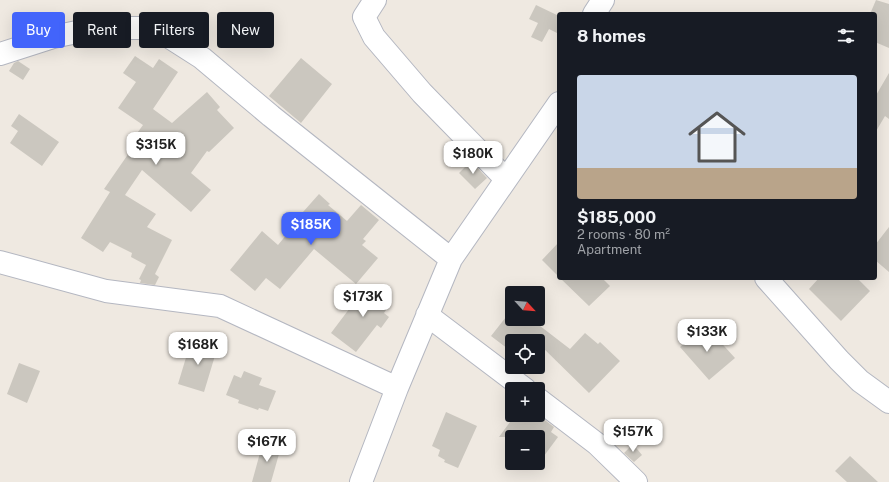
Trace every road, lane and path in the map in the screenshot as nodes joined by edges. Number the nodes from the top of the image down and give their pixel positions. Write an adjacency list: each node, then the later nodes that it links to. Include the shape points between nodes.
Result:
1 (375, 0): 6 (street, via 364,17 374,37 422,93)
2 (604, 0): 3 (street)
3 (595, 12)
4 (0, 54): 7 (street, via 53,37 96,28 155,28 202,58)
5 (557, 106): 6 (street)
6 (506, 179): 7 (street)
7 (452, 259): 10 (street)
8 (0, 262): 12 (street, via 106,291 220,306)
9 (768, 280): 13 (street, via 839,360 860,381)
10 (427, 315): 11 (street); 12 (street)
11 (516, 382)
12 (397, 388): 15 (street)
13 (889, 402)
14 (545, 404): 16 (street, via 597,444)
15 (361, 482)
16 (636, 482)

